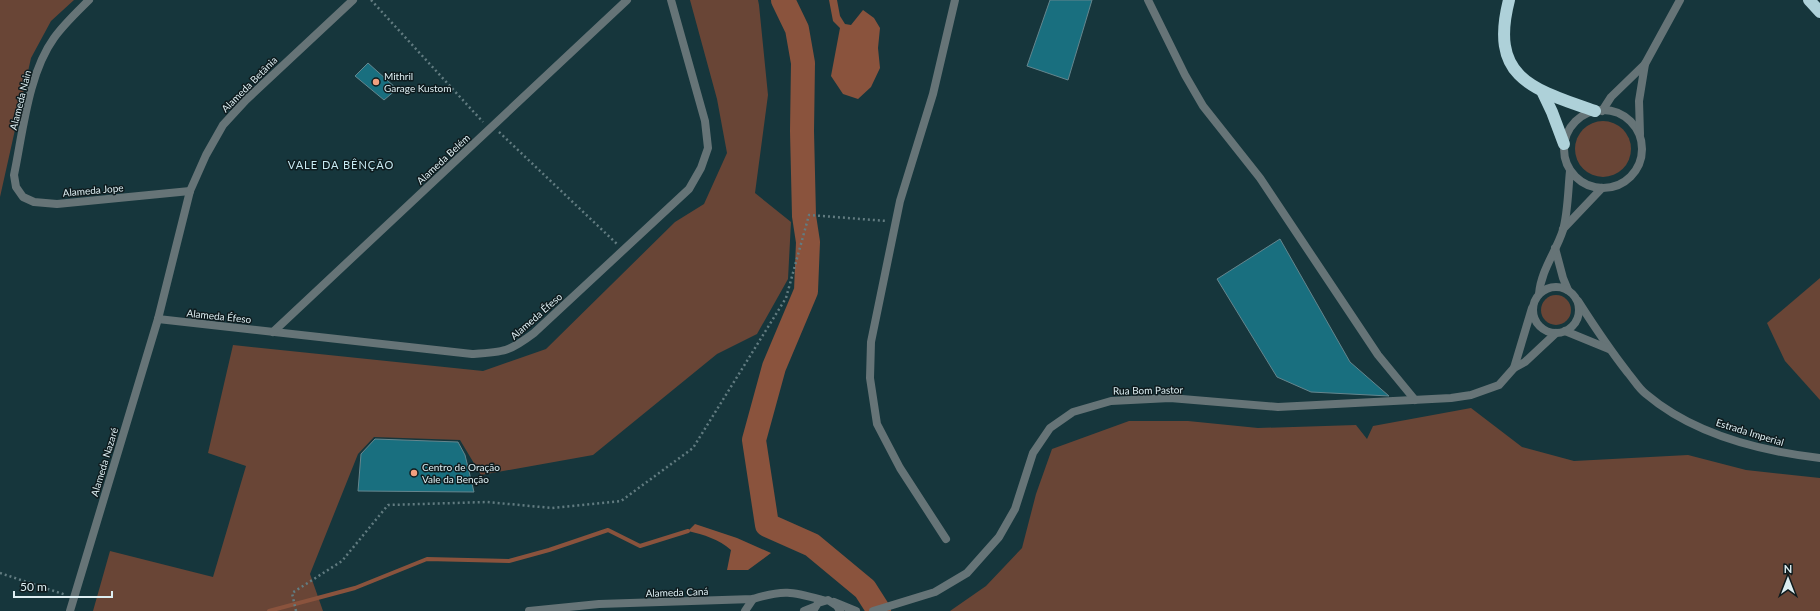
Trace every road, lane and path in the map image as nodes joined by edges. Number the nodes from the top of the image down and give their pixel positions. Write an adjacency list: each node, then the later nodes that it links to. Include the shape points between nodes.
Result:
1 (89, 0): 19 (street, Alameda Nain, via 53,38 41,61 30,94)
2 (353, 0): 21 (street, Alameda Betânia, via 246,100 223,125)
3 (371, 0): 15 (path)
4 (627, 0): 15 (street, Alameda Belém)
5 (671, 0): 25 (street, Alameda Éfeso, via 705,121 708,148 701,168 689,189)
6 (955, 0): 22 (street, via 933,94)
7 (1148, 0): 36 (street, via 1203,106 1260,178 1378,354)
8 (1509, 0): 13 (highway, via 1503,29 1503,44 1508,61 1521,79)
9 (1680, 0): 12 (street)
10 (1809, 0): 11 (highway)
11 (1820, 12)
12 (1645, 64): 14 (street); 16 (street, via 1639,101)
13 (1543, 93): 14 (highway); 17 (highway)
14 (1598, 111): 16 (street, via 1622,115 1630,121); 17 (street, via 1586,114 1571,126)
15 (491, 127): 25 (path); 32 (street, Alameda Belém)
16 (1640, 136): 20 (street, via 1642,155 1635,172 1621,184)
17 (1564, 144): 18 (street)
18 (1570, 171): 20 (street, via 1584,184); 23 (street)
19 (14, 174): 21 (street, Alameda Jope, via 16,187 23,197 34,202 57,204)
20 (1602, 188): 23 (street)
21 (190, 191): 30 (street, Alameda Betânia)
22 (895, 222): 38 (street, via 871,342 870,378 877,424 900,468); 46 (path, via 808,215 786,298 693,448 621,501 552,508 487,502 388,504 342,560 292,593)
23 (1563, 229): 24 (street)
24 (1555, 248): 26 (street); 27 (street, via 1540,283)
25 (623, 250): 32 (street, Alameda Éfeso, via 534,334 514,348 498,353 472,354)
26 (1568, 290): 27 (street, via 1553,287); 28 (street)
27 (1539, 294): 29 (street)
28 (1578, 301): 31 (street, via 1578,318); 34 (street, Estrada Imperial)
29 (1532, 308): 33 (street, via 1539,326); 35 (street, Rua Bom Pastor)
30 (158, 319): 32 (street, Alameda Éfeso); 40 (street, Alameda Nazaré)
31 (1565, 331): 33 (street); 34 (street)
32 (273, 332)
33 (1556, 333): 35 (street, Rua Bom Pastor, via 1525,362)
34 (1610, 349): 37 (street, Estrada Imperial, via 1645,394 1675,413 1720,436 1780,453)
35 (1514, 368): 36 (street, Rua Bom Pastor, via 1499,385 1486,390 1451,398)
36 (1415, 400): 52 (street, Rua Bom Pastor, via 1278,407 1170,398 1111,400 1073,412 1050,428 1033,453 1015,509 999,537 967,573 934,592)
37 (1820, 458)
38 (946, 539)
39 (0, 573): 40 (path)
40 (74, 597): 45 (street, Alameda Nazaré)
41 (754, 599): 42 (street, Alameda Caná, via 774,592 789,592); 47 (street, Alameda Caná, via 599,604); 48 (street)
42 (823, 600): 43 (street, Alameda Caná); 44 (street)
43 (833, 602): 50 (street); 51 (street)
44 (814, 609): 49 (street)
45 (70, 611)
46 (296, 611)
47 (529, 611)
48 (746, 611)
49 (804, 611)
50 (840, 611)
51 (856, 611)
52 (874, 611)

